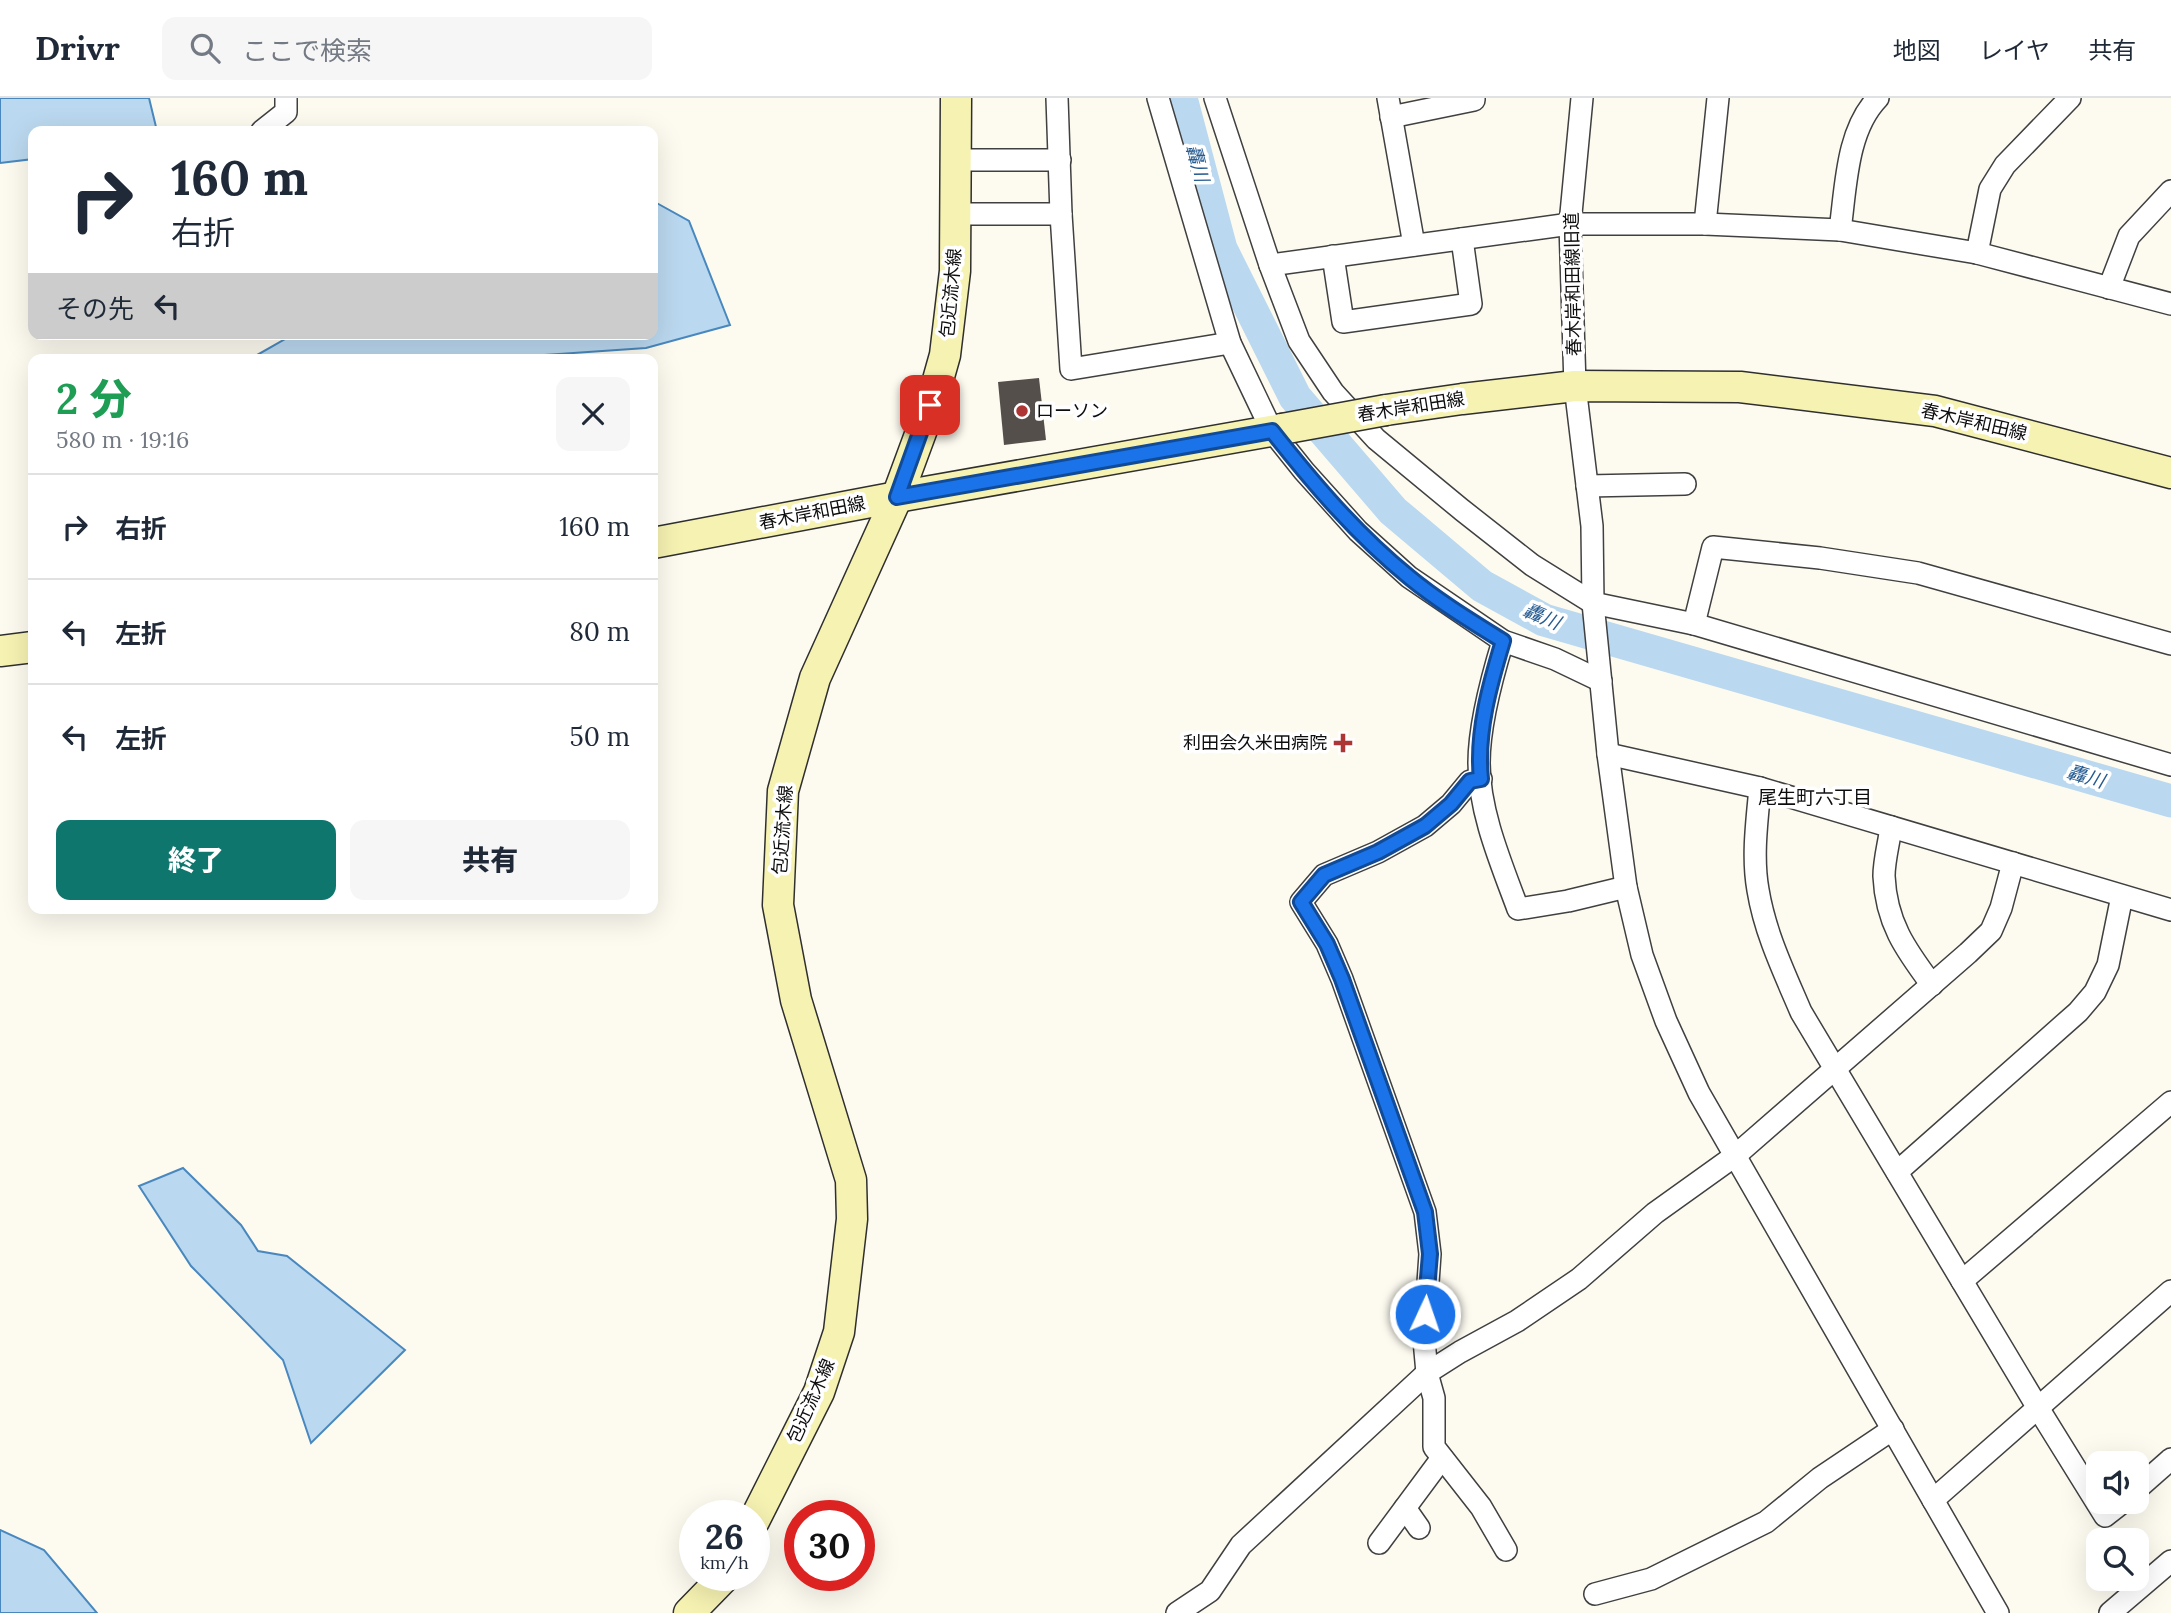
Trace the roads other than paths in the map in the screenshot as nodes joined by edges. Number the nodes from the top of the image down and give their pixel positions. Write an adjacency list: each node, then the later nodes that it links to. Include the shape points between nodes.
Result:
1 (286, 98): 12 (street, via 286,112)
2 (956, 98): 13 (main road, 包近流木線)
3 (1057, 98): 14 (street)
4 (1158, 98): 28 (street)
5 (1215, 98): 25 (street)
6 (1475, 98): 11 (street)
7 (1583, 98): 18 (street, 春木岸和田線旧道)
8 (1718, 98): 19 (street)
9 (1878, 98): 20 (street, via 1855,136)
10 (2070, 98): 23 (street, via 2005,165 1990,189)
11 (1390, 107): 22 (street)
12 (270, 126)
13 (956, 160): 14 (street); 16 (main road, 包近流木線)
14 (1060, 160): 17 (street)
15 (2171, 191): 26 (street, via 2129,236)
16 (956, 214): 17 (street); 34 (main road, 包近流木線, via 945,355)
17 (1061, 214): 28 (street, via 1071,369)
18 (1570, 224): 19 (street); 21 (street); 29 (street, 春木岸和田線旧道)
19 (1705, 224): 20 (street)
20 (1840, 230): 23 (street)
21 (1462, 239): 22 (street); 24 (street, via 1471,304 1343,322)
22 (1413, 245): 24 (street)
23 (1977, 253): 26 (street)
24 (1333, 256): 25 (street)
25 (1270, 265): 36 (street, via 1298,341 1333,392 1376,439 1532,565)
26 (2109, 288): 27 (street)
27 (2171, 304)
28 (1230, 343): 30 (street)
29 (1574, 386): 30 (main road, 春木岸和田線, bridge, via 1462,399); 31 (main road, 春木岸和田線, via 1740,387 1935,411); 33 (street, 春木岸和田線旧道)
30 (1277, 430): 34 (main road, 春木岸和田線); 38 (street, via 1304,471 1359,531 1409,577)
31 (2171, 473)
32 (1685, 484): 33 (street)
33 (1587, 486): 36 (street, 春木岸和田線旧道)
34 (897, 497): 35 (main road, 春木岸和田線); 66 (main road, 包近流木線, via 815,678 783,791 778,905 796,1000 851,1180 852,1219 839,1332 819,1392)
35 (658, 542)
36 (1594, 608): 37 (street); 42 (street, 春木岸和田線旧道)
37 (1694, 624): 39 (street, via 1713,547 1918,573); 44 (street)
38 (1503, 641): 42 (street); 45 (street, via 1490,681 1479,762)
39 (2171, 644)
40 (28, 648): 41 (main road)
41 (0, 651)
42 (1601, 681): 43 (street, 春木岸和田線旧道)
43 (1608, 754): 46 (street); 49 (street, 春木岸和田線旧道)
44 (2171, 765)
45 (1481, 779): 49 (street, via 1498,854 1518,909); 59 (street, via 1470,781 1425,826 1324,875 1301,902 1342,979 1425,1212 1430,1254 1424,1340)
46 (1759, 788): 47 (street); 53 (street, via 1758,889 1773,946 1801,1012)
47 (1891, 827): 48 (street); 52 (street, via 1884,874 1889,917 1905,949)
48 (2013, 863): 50 (street); 52 (street, via 1991,931)
49 (1626, 887): 55 (street, 春木岸和田線旧道, via 1642,955 1666,1021 1699,1093)
50 (2122, 896): 51 (street); 56 (street, via 2108,965 2095,992)
51 (2171, 910)
52 (1932, 985): 53 (street)
53 (1836, 1069): 55 (street); 56 (street)
54 (2171, 1102): 57 (street)
55 (1736, 1155): 59 (street, via 1655,1213 1579,1279); 61 (street, 春木岸和田線旧道)
56 (1897, 1172): 57 (street)
57 (1962, 1281): 60 (street)
58 (2171, 1291): 60 (street)
59 (1427, 1373): 62 (street, via 1434,1398 1434,1447); 76 (street, via 1241,1545 1210,1591)
60 (2038, 1408): 65 (street); 67 (street)
61 (1893, 1429): 67 (street, 春木岸和田線旧道); 74 (street, via 1766,1521 1651,1579)
62 (1442, 1458): 68 (street); 71 (street, via 1481,1507)
63 (2171, 1459): 64 (street)
64 (2149, 1478)
65 (2086, 1486)
66 (765, 1500)
67 (1933, 1500): 77 (street, 春木岸和田線旧道)
68 (1405, 1508): 69 (street); 70 (street)
69 (1419, 1528)
70 (1379, 1543)
71 (1506, 1550)
72 (2171, 1562): 78 (street)
73 (710, 1591): 75 (main road)
74 (1595, 1594)
75 (689, 1613)
76 (1177, 1613)
77 (1998, 1613)
78 (2110, 1613)

